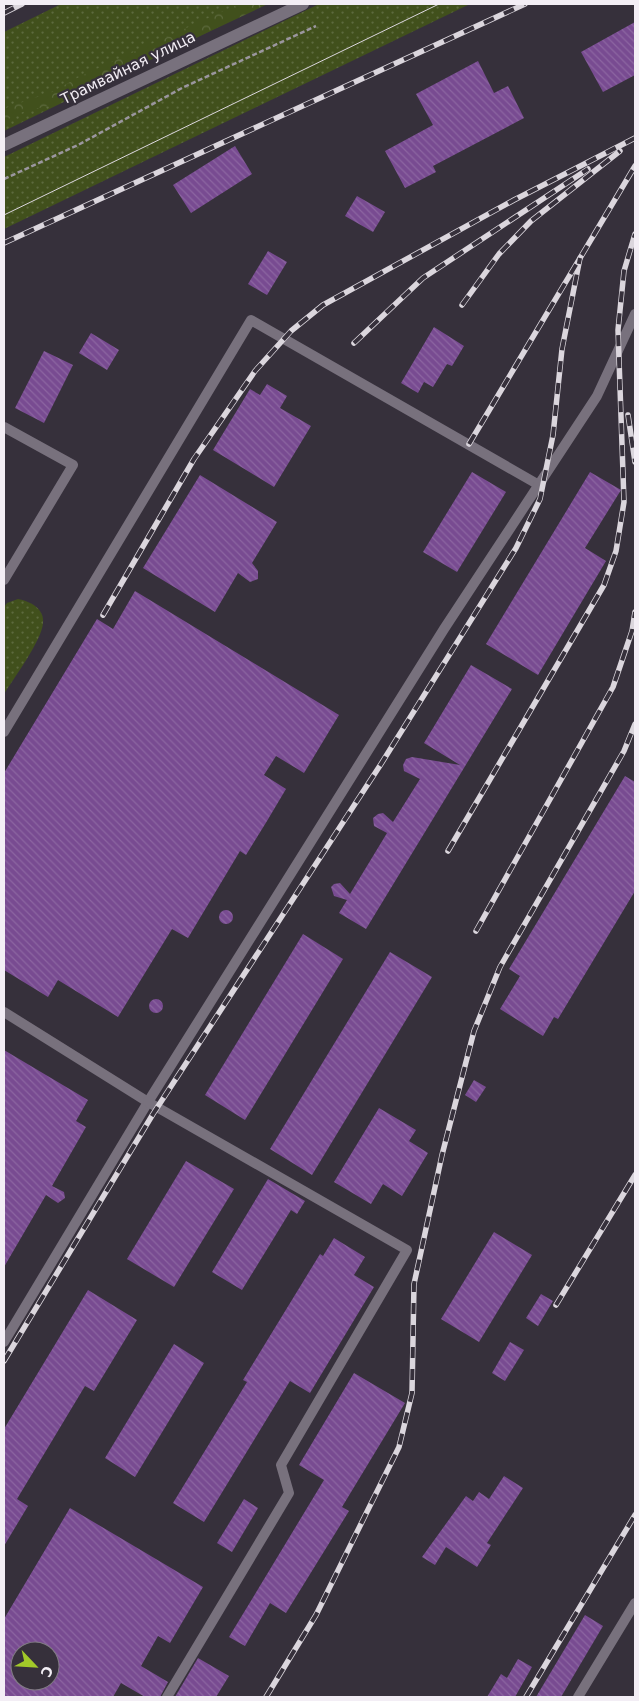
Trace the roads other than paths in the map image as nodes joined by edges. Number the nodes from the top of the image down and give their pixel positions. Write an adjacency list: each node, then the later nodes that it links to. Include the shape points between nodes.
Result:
1 (292, 4): 3 (main road)
2 (302, 4): 3 (main road)
3 (267, 19): 4 (main road, Трамвайная улица)
4 (4, 145)
5 (635, 316): 7 (street, via 597,396)
6 (4, 427): 8 (street, via 73,465)
7 (538, 485): 9 (street, via 251,320); 11 (street, via 444,629)
8 (4, 580)
9 (4, 732)
10 (4, 1012): 11 (street)
11 (148, 1102): 12 (street); 14 (street, via 407,1250 281,1465 289,1493)
12 (4, 1342)
13 (635, 1603): 15 (street)
14 (167, 1697)
15 (578, 1697)

